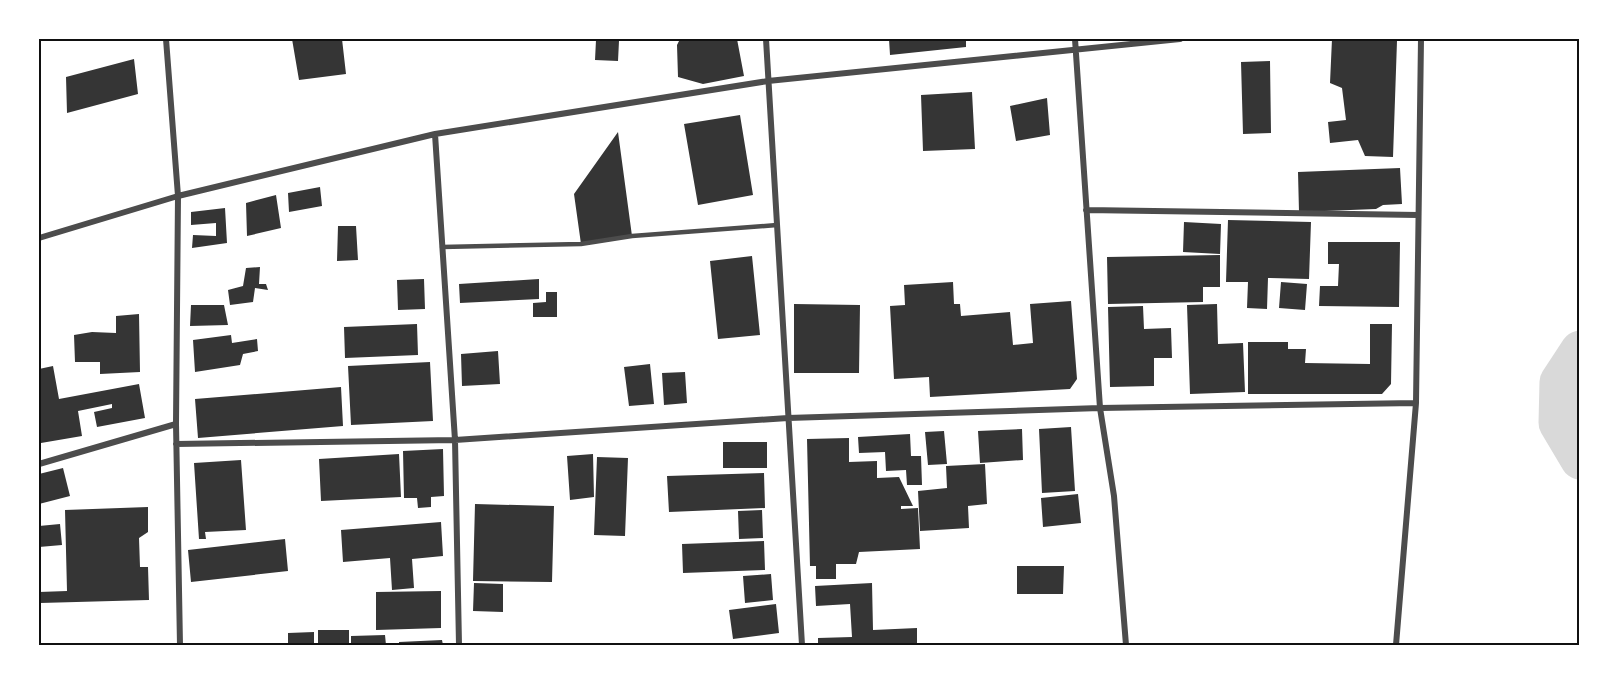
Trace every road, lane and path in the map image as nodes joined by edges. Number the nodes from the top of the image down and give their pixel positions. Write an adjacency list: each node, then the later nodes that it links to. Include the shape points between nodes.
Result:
1 (166, 39): 9 (street)
2 (766, 39): 7 (street)
3 (1075, 39): 6 (street)
4 (1180, 39): 6 (street)
5 (1421, 39): 11 (street)
6 (1076, 49): 7 (street); 10 (street)
7 (768, 81): 8 (street); 12 (street)
8 (435, 134): 9 (street); 14 (street)
9 (178, 196): 13 (street); 18 (street)
10 (1086, 210): 11 (street); 16 (street)
11 (1418, 215): 15 (street)
12 (777, 225): 14 (lane, via 632,236 581,244); 17 (street)
13 (39, 238)
14 (442, 247): 19 (street)
15 (1416, 403): 16 (street); 26 (street)
16 (1100, 408): 17 (street); 25 (street, via 1114,496)
17 (788, 418): 19 (street); 24 (street)
18 (176, 424): 20 (street); 21 (street)
19 (455, 440): 20 (street); 23 (street)
20 (176, 444): 22 (street)
21 (39, 464)
22 (180, 645)
23 (459, 645)
24 (802, 645)
25 (1126, 645)
26 (1396, 645)

